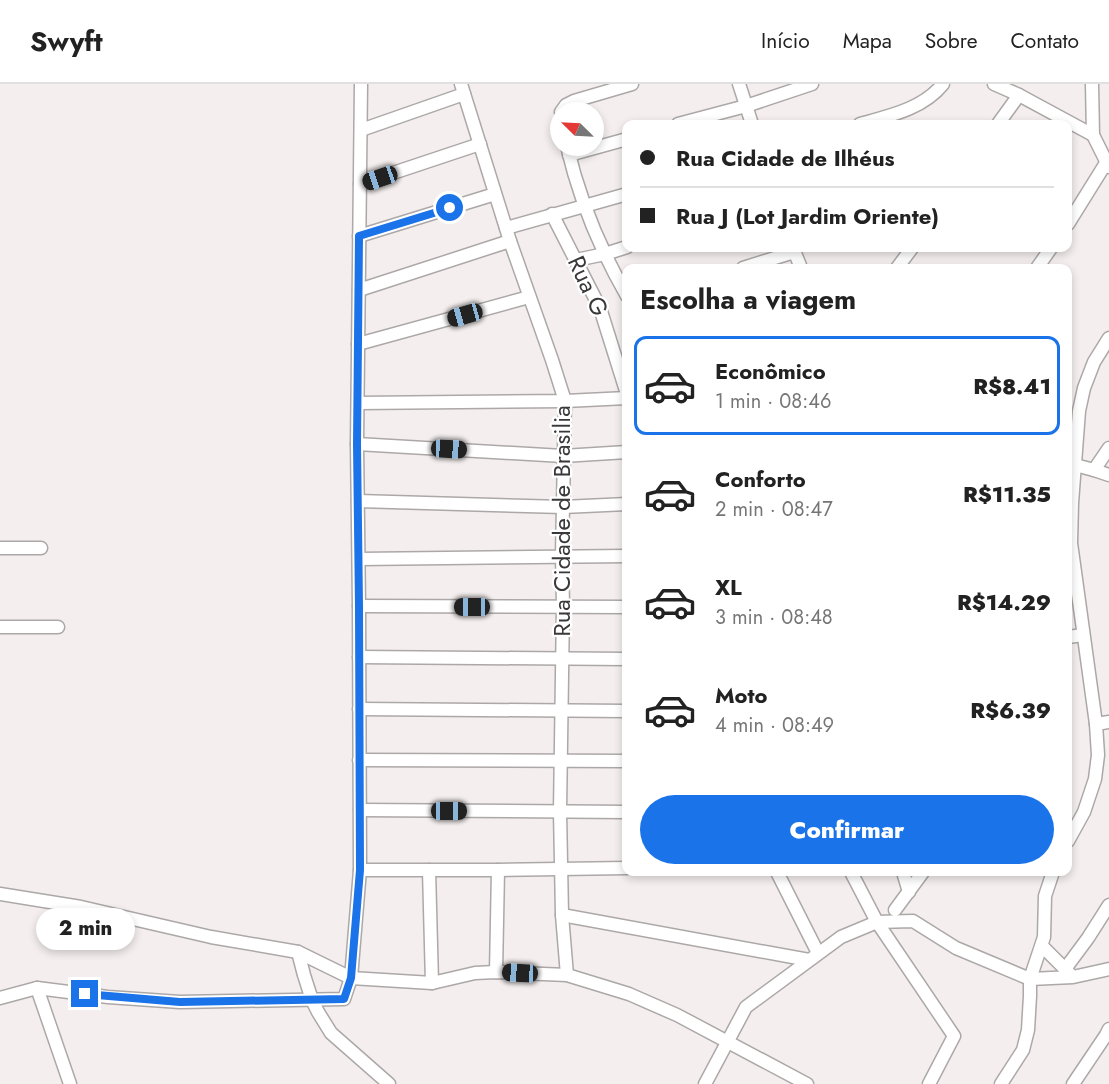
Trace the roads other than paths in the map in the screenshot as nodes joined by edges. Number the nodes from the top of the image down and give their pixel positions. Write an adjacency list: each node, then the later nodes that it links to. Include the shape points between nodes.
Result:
1 (361, 84): 18 (street)
2 (632, 84): 10 (street)
3 (739, 84): 11 (street)
4 (812, 84): 11 (street)
5 (943, 84): 14 (street, via 925,101)
6 (994, 84): 9 (street)
7 (1092, 84): 19 (street)
8 (462, 89): 18 (street); 22 (street, Rua Cidade de Brasilia)
9 (1019, 95): 15 (street); 16 (street)
10 (584, 102)
11 (746, 106): 12 (street); 13 (street)
12 (693, 120)
13 (751, 120)
14 (874, 120)
15 (1001, 120)
16 (1065, 120)
17 (1072, 124): 19 (street)
18 (361, 130): 25 (street)
19 (1093, 135): 24 (street)
20 (622, 140): 21 (street)
21 (604, 143)
22 (480, 144): 25 (street); 26 (street, Rua Cidade de Brasilia)
23 (570, 156): 28 (street, Rua G)
24 (1108, 165): 30 (street)
25 (360, 184): 32 (street)
26 (495, 194): 31 (street, Rua Cidade de Brasilia); 32 (street)
27 (622, 195): 28 (street)
28 (585, 206): 29 (street); 36 (street, Rua G)
29 (552, 214): 31 (street); 37 (street, Rua G)
30 (1072, 218)
31 (506, 228): 33 (street, Rua Cidade de Brasilia)
32 (359, 236): 40 (street)
33 (510, 241): 40 (street); 41 (street, Rua Cidade de Brasilia)
34 (622, 249): 36 (street)
35 (787, 252): 38 (street)
36 (605, 254): 37 (street); 39 (street, Rua G)
37 (576, 260): 44 (street, Rua G, via 600,308)
38 (754, 264)
39 (622, 286)
40 (359, 290): 43 (street)
41 (529, 297): 43 (street); 46 (street, Rua Cidade de Brasilia)
42 (1109, 338): 52 (street, via 1084,388)
43 (358, 344): 47 (street)
44 (622, 380)
45 (622, 396): 46 (street)
46 (565, 401): 47 (street); 51 (street, Rua Cidade de Brasilia)
47 (357, 403): 48 (street)
48 (357, 444): 51 (street); 55 (street)
49 (1109, 448): 53 (street)
50 (622, 452): 51 (street)
51 (563, 456): 58 (street, Rua Cidade de Brasilia)
52 (1075, 465): 53 (street); 56 (street)
53 (1094, 470): 54 (street)
54 (1109, 475)
55 (357, 501): 58 (street); 64 (street)
56 (1072, 503)
57 (622, 504): 58 (street)
58 (563, 507): 62 (street, Rua Cidade de Brasilia)
59 (0, 548): 60 (street)
60 (41, 548)
61 (1072, 551): 70 (street)
62 (562, 556): 63 (street); 64 (street); 66 (street, Rua Cidade de Brasilia)
63 (622, 556)
64 (358, 559): 65 (street)
65 (359, 606): 66 (street); 72 (street)
66 (562, 607): 67 (street); 73 (street, Rua Cidade de Brasilia)
67 (622, 607)
68 (0, 627): 69 (street)
69 (58, 627)
70 (1083, 635): 71 (street); 78 (street)
71 (1072, 636)
72 (359, 657): 73 (street); 75 (street)
73 (561, 658): 74 (street); 76 (street, Rua Cidade de Brasilia)
74 (622, 659)
75 (359, 709): 76 (street); 79 (street)
76 (562, 711): 77 (street); 80 (street, Rua Cidade de Brasilia)
77 (622, 711)
78 (1103, 723): 85 (street, via 1095,779)
79 (359, 759): 80 (street); 82 (street)
80 (560, 760): 81 (street); 83 (street, Rua Cidade de Brasilia)
81 (622, 761)
82 (360, 810): 83 (street); 88 (street)
83 (560, 811): 84 (street); 86 (street, Rua Cidade de Brasilia)
84 (622, 812)
85 (1072, 834)
86 (560, 868): 87 (street); 90 (street); 100 (street, Rua Cidade de Brasilia)
87 (622, 868)
88 (360, 870): 89 (street); 109 (street)
89 (429, 870): 90 (street); 111 (street)
90 (498, 870): 106 (street)
91 (779, 876): 104 (street)
92 (853, 876): 101 (street)
93 (904, 876): 96 (street)
94 (919, 876): 96 (street)
95 (1052, 876): 102 (street, via 1045,896)
96 (909, 892): 99 (street)
97 (0, 894): 103 (street)
98 (1109, 905): 107 (street)
99 (895, 910)
100 (562, 915): 104 (street); 108 (street, Rua Cidade de Brasilia)
101 (877, 922): 104 (street, via 841,937); 110 (street, via 913,921 956,948); 122 (street, via 954,1036)
102 (1042, 946): 107 (street); 110 (street)
103 (298, 952): 109 (street); 114 (street)
104 (813, 956): 116 (street, via 746,1007)
105 (1109, 969): 107 (street)
106 (496, 972): 108 (street); 111 (street)
107 (1069, 973): 110 (street)
108 (567, 975): 116 (street, via 629,994)
109 (351, 978): 111 (street); 114 (street, via 344,999)
110 (1030, 980): 123 (street, via 1023,1050)
111 (432, 983)
112 (37, 988): 113 (street); 114 (street, via 180,1002); 118 (street)
113 (0, 998)
114 (312, 1000): 117 (street, via 332,1032)
115 (1109, 1029): 124 (street)
116 (727, 1041): 120 (street); 121 (street)
117 (387, 1082): 119 (street)
118 (70, 1084)
119 (370, 1084)
120 (705, 1084)
121 (807, 1084)
122 (929, 1084)
123 (1001, 1084)
124 (1073, 1084)

